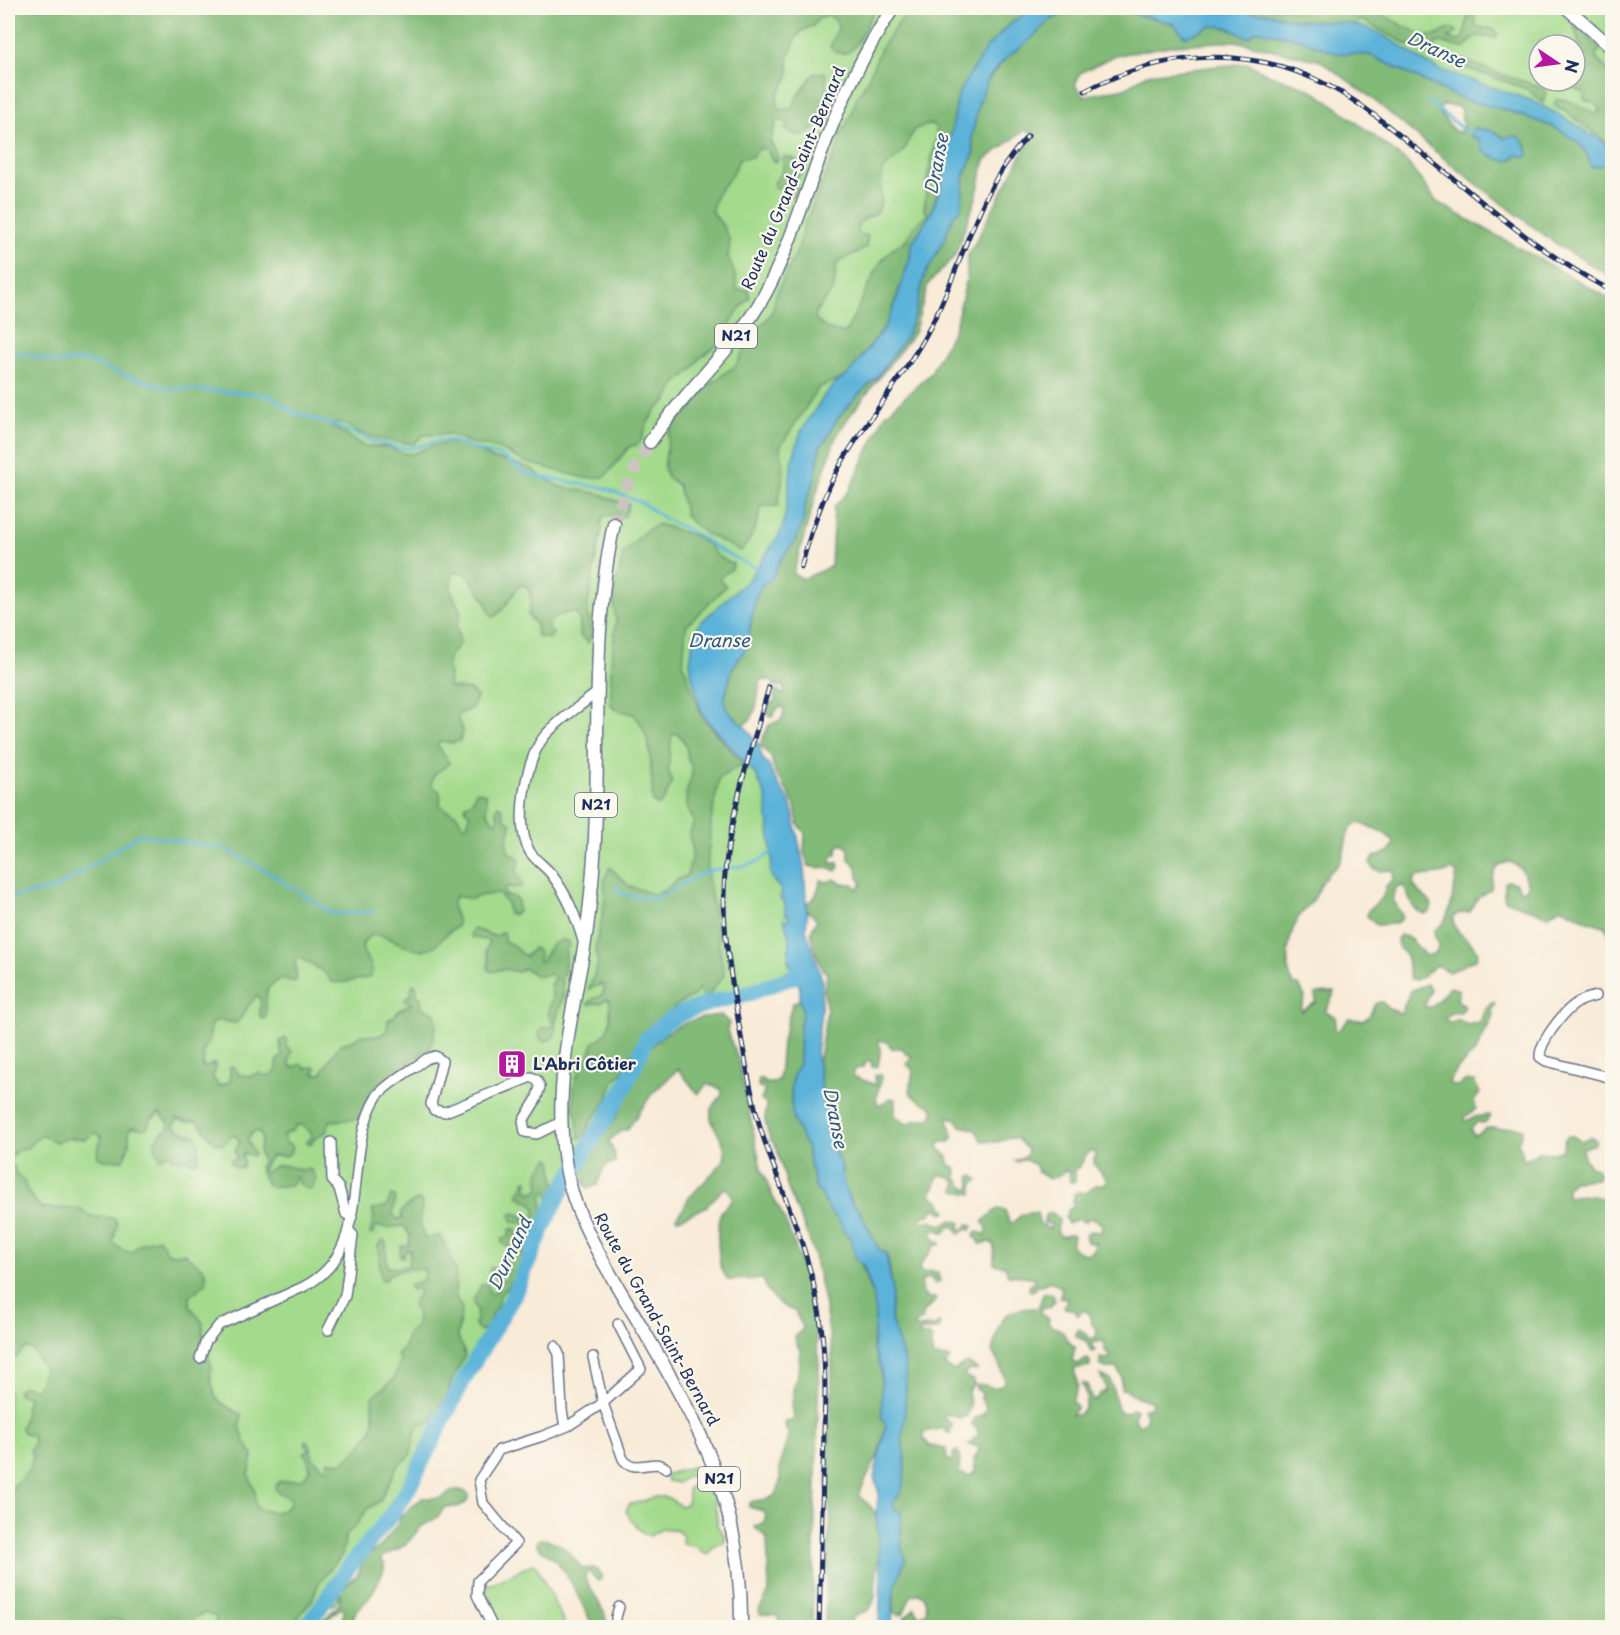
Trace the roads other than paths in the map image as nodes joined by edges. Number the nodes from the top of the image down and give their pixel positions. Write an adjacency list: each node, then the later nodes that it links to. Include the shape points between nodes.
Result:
1 (893, 8): 4 (main road, Route du Grand-Saint-Bernard / N21, via 851,81 779,264 756,309)
2 (1567, 8): 3 (main road)
3 (1612, 48)
4 (650, 442)
5 (614, 524): 6 (main road, Route du Grand-Saint-Bernard / N21, via 602,592)
6 (599, 691): 7 (main road, Route du Grand-Saint-Bernard / N21, via 592,877); 7 (street, via 544,736 536,749 522,818 530,852 570,901)
7 (585, 944): 10 (main road, Route du Grand-Saint-Bernard / N21, via 566,1052)
8 (1596, 996): 9 (street, via 1568,1010 1544,1043 1540,1057 1546,1062)
9 (1612, 1078)
10 (561, 1122): 12 (street, via 537,1134 525,1132 523,1121 540,1087 531,1077 445,1112 434,1110 431,1104 442,1064 441,1059 432,1056 380,1091 371,1106 357,1162); 25 (main road, Route du Grand-Saint-Bernard / N21, via 575,1200 598,1253 682,1396 710,1453 737,1548)
11 (331, 1143): 12 (street, via 332,1180 339,1188 345,1212)
12 (352, 1217): 13 (street)
13 (348, 1230): 15 (street, via 353,1240 345,1296); 17 (street, via 335,1258 320,1277 219,1325 206,1341)
14 (618, 1324): 19 (street, via 641,1370)
15 (328, 1330)
16 (555, 1346): 20 (street)
17 (200, 1358)
18 (593, 1358): 19 (street)
19 (603, 1403): 20 (street); 21 (street, via 623,1460 636,1467 660,1464)
20 (567, 1426): 23 (street, via 499,1450 479,1480 483,1503 516,1543 478,1581 477,1595)
21 (666, 1468)
22 (619, 1607): 24 (street)
23 (493, 1628)
24 (616, 1628)
25 (741, 1628)

